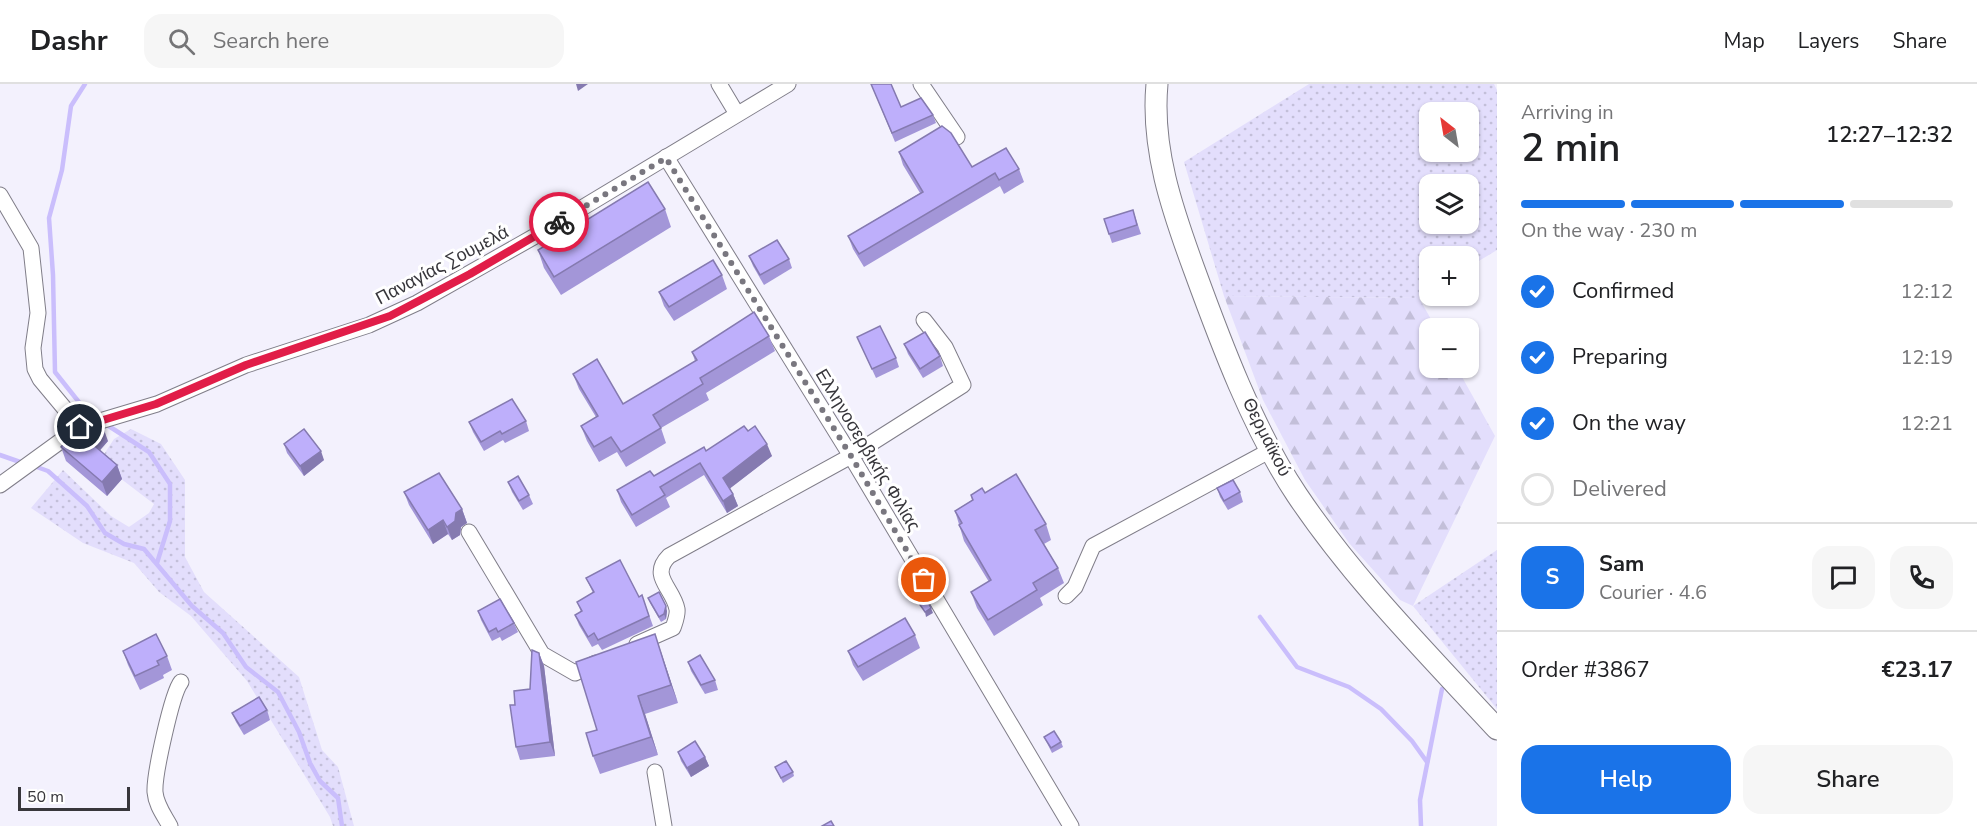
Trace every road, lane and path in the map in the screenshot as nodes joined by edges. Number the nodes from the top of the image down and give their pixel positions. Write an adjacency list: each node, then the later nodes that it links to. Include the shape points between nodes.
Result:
1 (719, 84): 5 (street)
2 (788, 84): 5 (street, Παναγίας Σουμελά)
3 (921, 84): 6 (street)
4 (1157, 84): 11 (street, Θερμαϊκού, via 1155,104 1164,180 1204,298)
5 (737, 114): 7 (street, Παναγίας Σουμελά)
6 (957, 137)
7 (666, 158): 10 (street, Παναγίας Σουμελά, via 470,274 390,316 246,365 156,404); 12 (street, Ελληνοσερβικής Φιλίας)
8 (0, 195): 10 (street, via 31,248 38,313 33,348 35,369 40,379)
9 (924, 320): 12 (street, via 945,347 963,385)
10 (86, 425): 13 (street, Παναγίας Σουμελά)
11 (1271, 450): 15 (street, via 1093,546 1075,587); 17 (street, Θερμαϊκού, via 1297,494 1339,550)
12 (851, 456): 14 (street, via 669,556 661,564 660,573 677,610 673,628 575,673 542,654); 21 (street, Ελληνοσερβικής Φιλίας)
13 (0, 485)
14 (469, 532)
15 (1066, 596)
16 (181, 682): 19 (street, via 174,696 155,781 157,804)
17 (1497, 729)
18 (656, 772): 20 (street)
19 (170, 826)
20 (664, 826)
21 (1071, 826)

